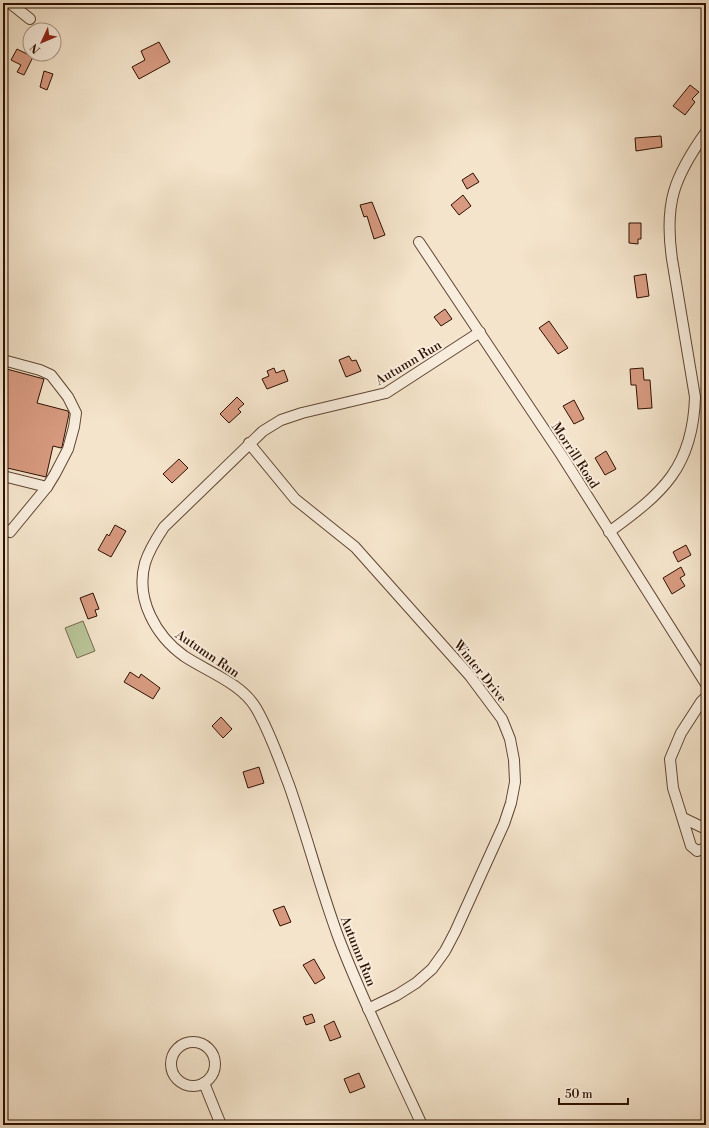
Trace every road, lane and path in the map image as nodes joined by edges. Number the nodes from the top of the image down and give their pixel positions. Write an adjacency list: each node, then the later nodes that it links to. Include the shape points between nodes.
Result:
1 (10, 3): 2 (street)
2 (30, 19)
3 (706, 132): 11 (street, via 679,174 669,216 672,259 695,397 690,439 672,477 658,494)
4 (420, 242): 5 (street, Morrill Road)
5 (480, 332): 7 (street, Autumn Run, via 386,393 281,420); 11 (street, Morrill Road)
6 (3, 360): 9 (street, via 51,375 76,412 68,449)
7 (249, 443): 17 (street, Autumn Run, via 164,527 152,545 144,564 142,586 146,606 155,626 168,643 240,690 255,706 282,766 340,940); 17 (street, Winter Drive, via 295,499 355,547 470,676 502,719 510,739 515,775 511,803 456,932 432,969 416,983)
8 (3, 476): 9 (street)
9 (47, 487): 10 (street, via 10,532)
10 (3, 528)
11 (609, 532): 12 (street, Morrill Road)
12 (706, 684)
13 (706, 697): 14 (street, via 681,733 670,759 673,788)
14 (683, 818): 15 (street); 16 (street, via 691,846 697,851)
15 (706, 829)
16 (706, 848)
17 (368, 1009): 20 (street, Autumn Run)
18 (204, 1083): 18 (street, via 186,1085 175,1076 172,1069 173,1055 182,1044 204,1044 214,1054 215,1070); 19 (street)
19 (221, 1125)
20 (422, 1125)

